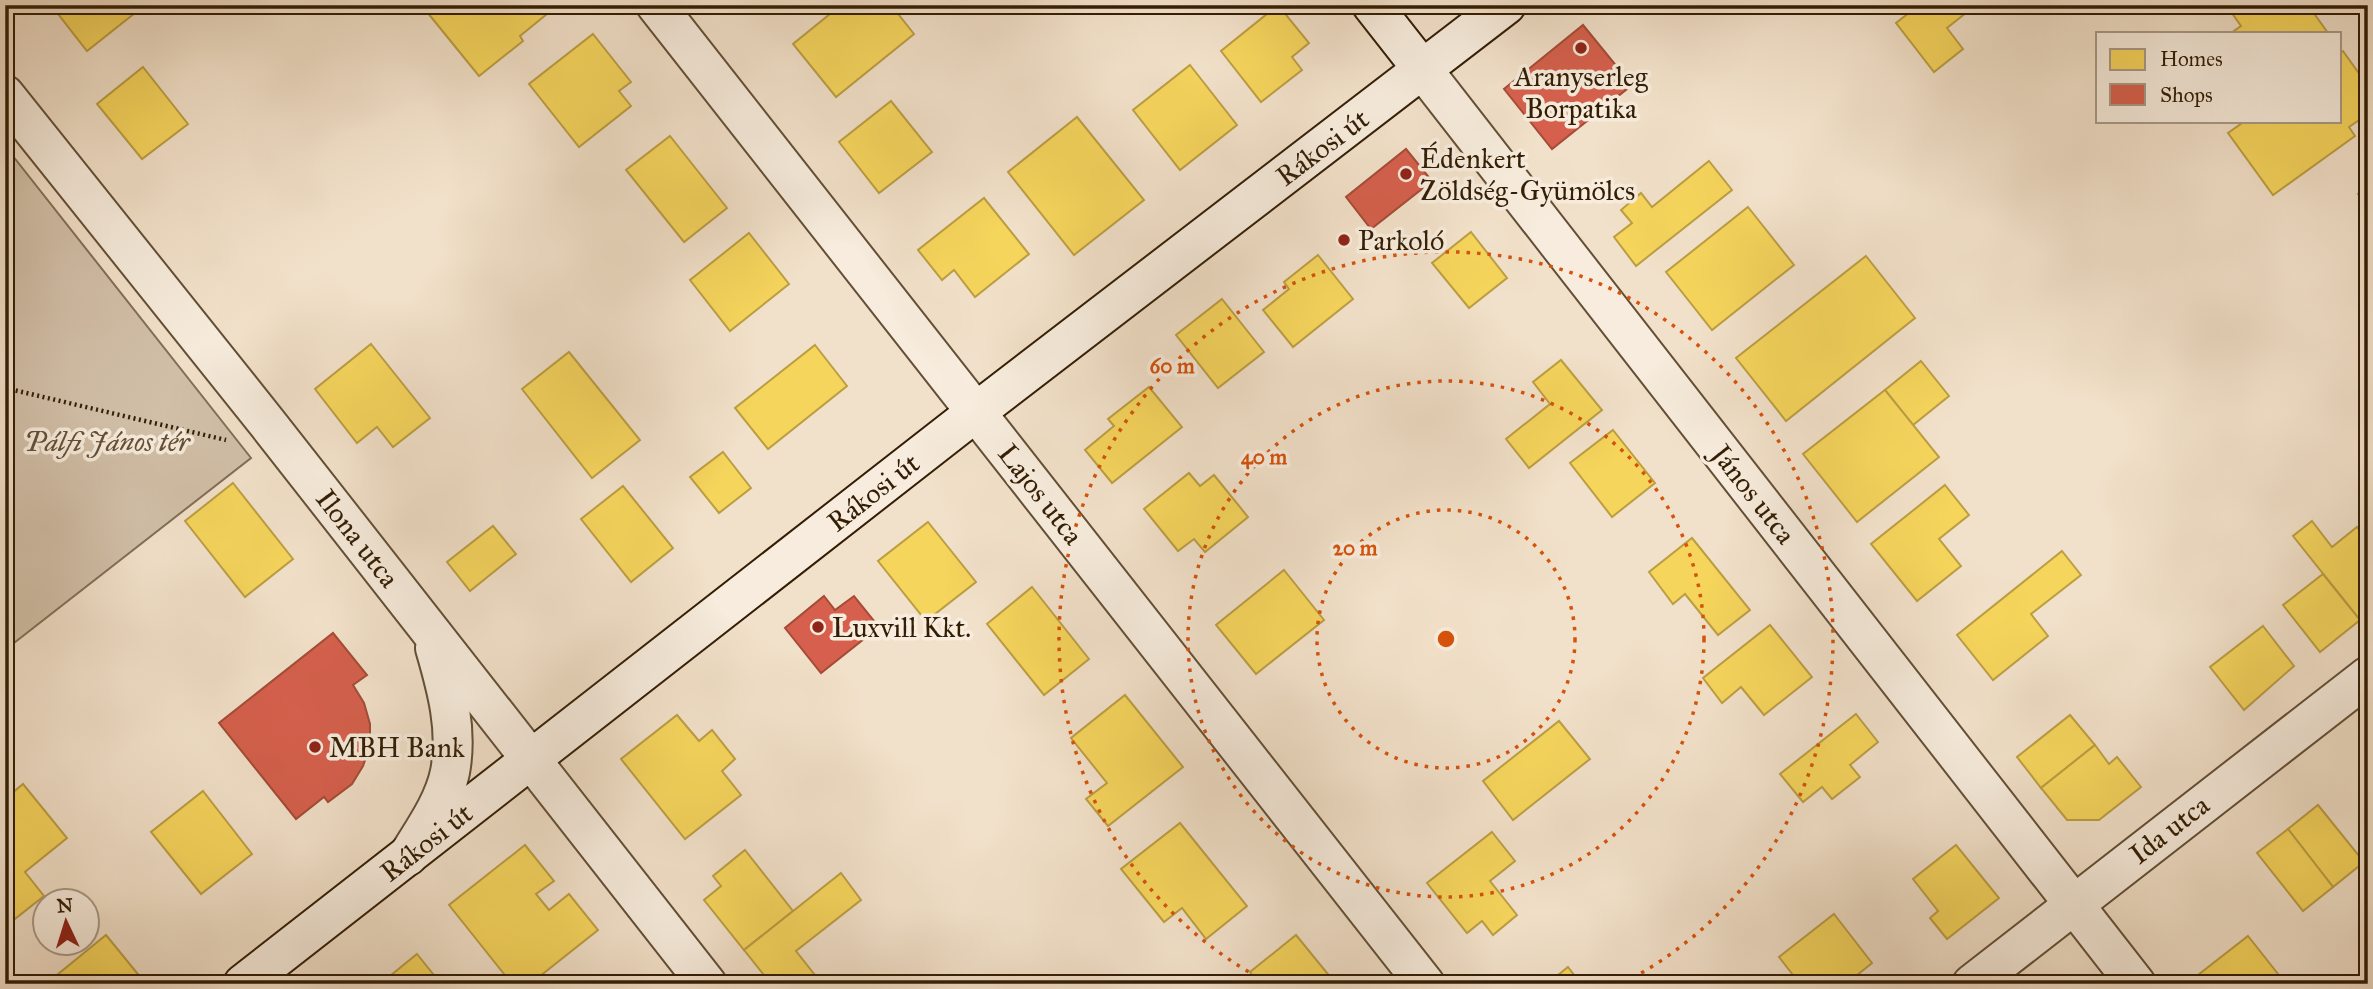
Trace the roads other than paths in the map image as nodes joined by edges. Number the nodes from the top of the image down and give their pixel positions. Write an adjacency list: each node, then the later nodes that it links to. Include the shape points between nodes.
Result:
1 (656, 5): 6 (street, Lajos utca)
2 (1372, 5): 4 (street, János utca)
3 (1506, 5): 4 (street, Rákosi út)
4 (1423, 70): 6 (street, Rákosi út); 11 (street, János utca)
5 (5, 95): 7 (street, Ilona utca)
6 (976, 412): 9 (street, Rákosi út); 14 (street, Lajos utca)
7 (430, 629): 9 (street, Ilona utca); 10 (street, via 448,690 453,733 450,774 431,819)
8 (2368, 676): 11 (street, Ida utca)
9 (531, 759): 10 (street, Rákosi út); 13 (street, Ilona utca)
10 (408, 856): 12 (street, Rákosi út)
11 (2073, 903): 15 (street, Ida utca); 16 (street, János utca)
12 (243, 984)
13 (707, 984)
14 (1424, 984)
15 (1972, 984)
16 (2136, 984)

